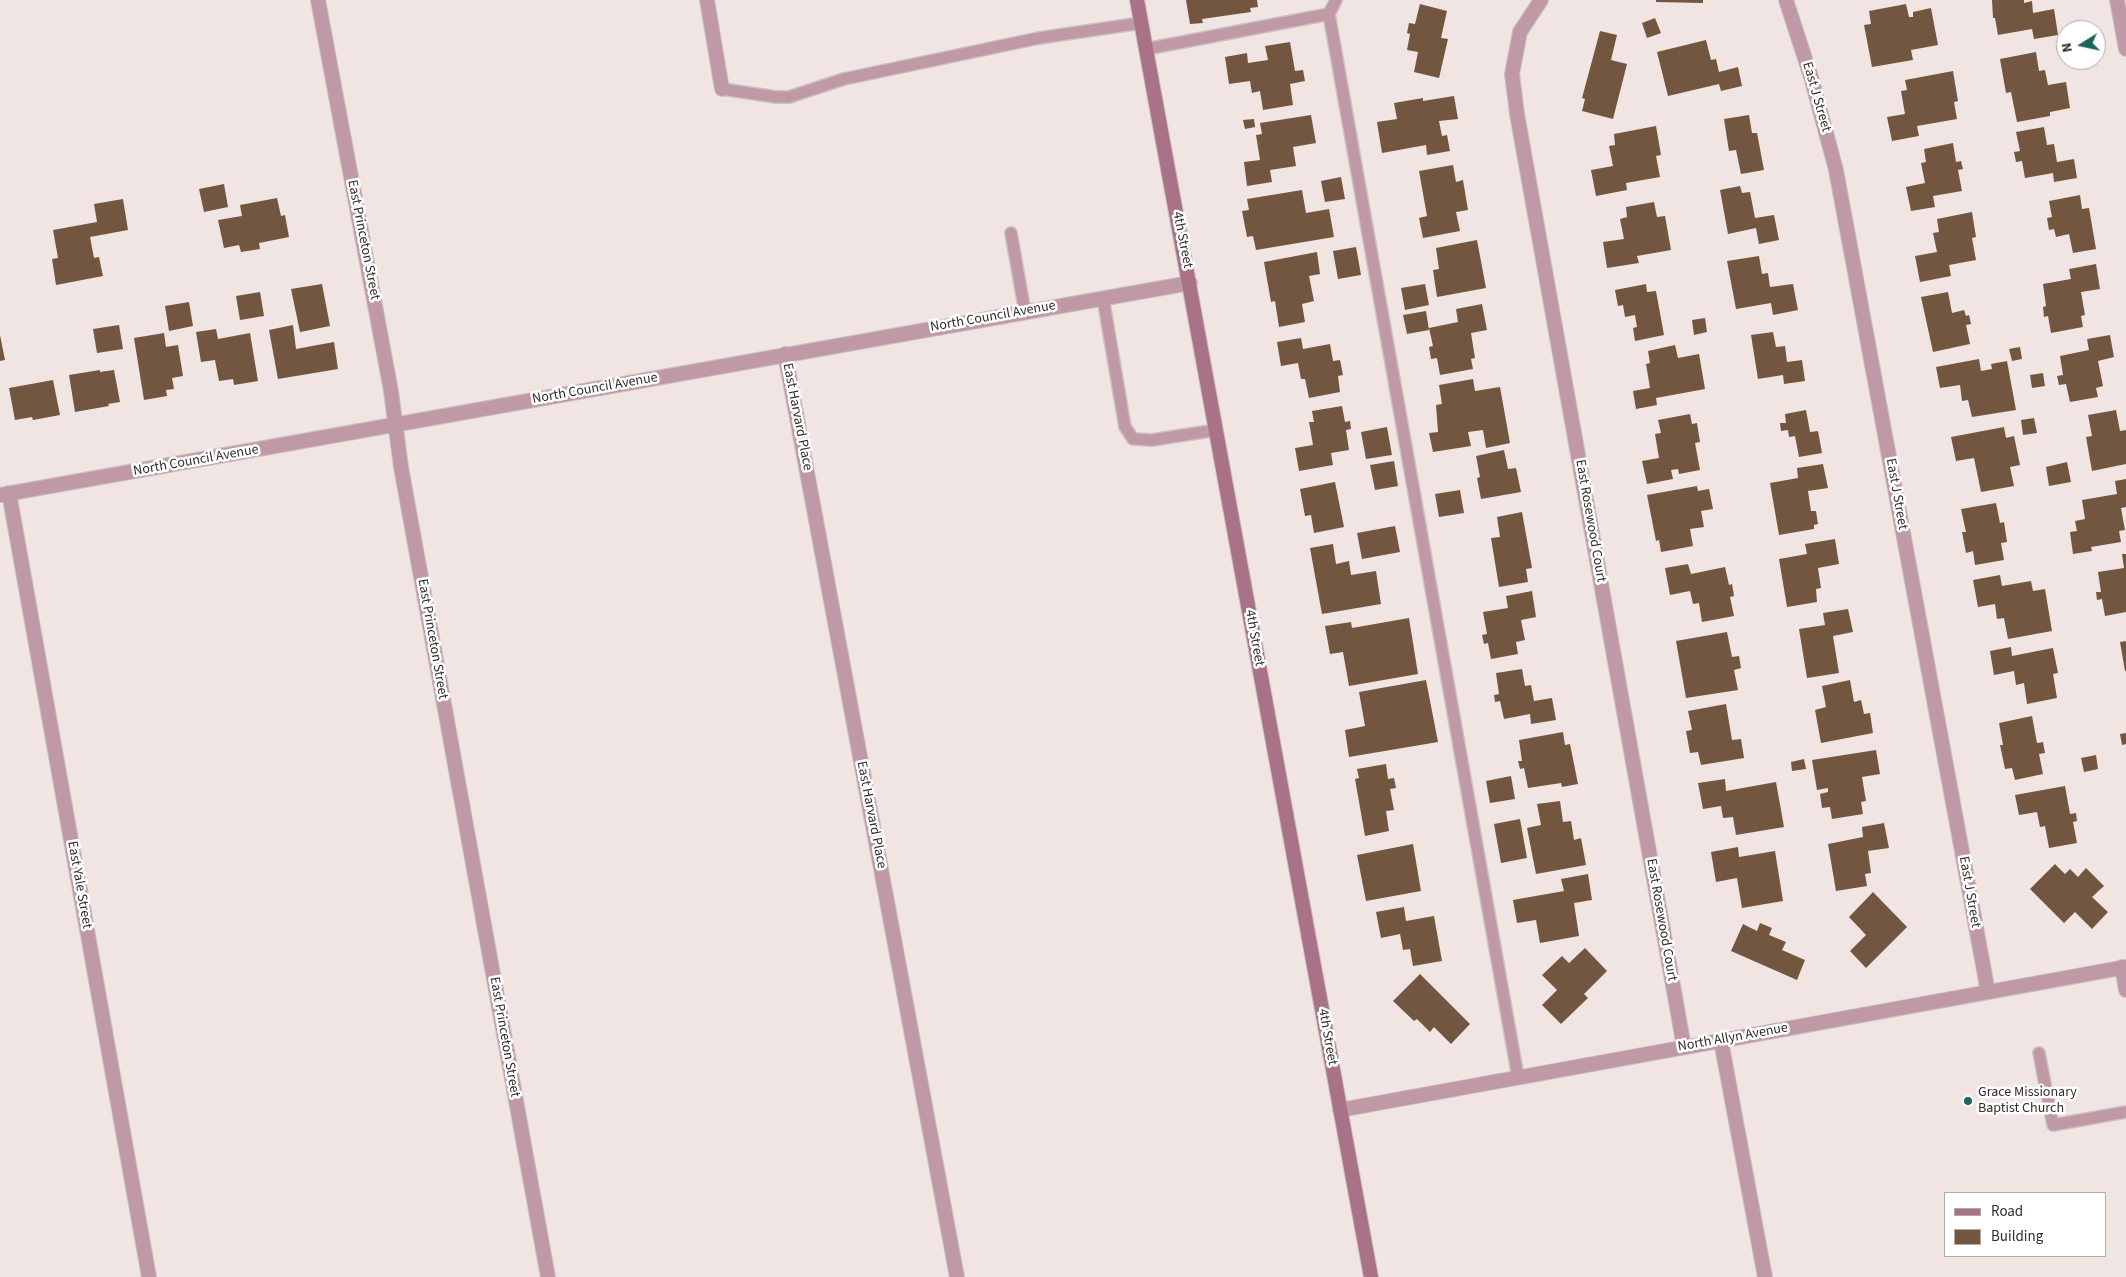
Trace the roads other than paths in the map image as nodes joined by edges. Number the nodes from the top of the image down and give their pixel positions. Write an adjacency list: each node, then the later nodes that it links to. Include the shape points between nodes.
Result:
1 (318, 0): 18 (street, East Princeton Street)
2 (707, 0): 12 (street)
3 (1137, 0): 9 (main road, 4th Street)
4 (1336, 0): 8 (lane)
5 (1541, 0): 25 (street, East Rosewood Court, via 1520,32 1512,74 1516,114)
6 (1786, 0): 23 (street, East J Street, via 1836,170)
7 (2117, 0): 11 (street)
8 (1329, 14): 10 (lane); 27 (lane)
9 (1141, 23): 10 (main road, 4th Street); 12 (lane, via 1038,38 844,79 789,97)
10 (1146, 49): 14 (main road, 4th Street)
11 (2126, 49)
12 (722, 89)
13 (1010, 233): 16 (lane)
14 (1190, 283): 15 (street, North Council Avenue); 19 (main road, 4th Street)
15 (1103, 298): 16 (street, North Council Avenue); 19 (lane, via 1125,427 1133,439 1152,440)
16 (1024, 312): 17 (street, North Council Avenue)
17 (785, 354): 18 (street, North Council Avenue); 32 (street, East Harvard Place)
18 (396, 426): 20 (street, North Council Avenue); 31 (street, East Princeton Street)
19 (1216, 430): 28 (main road, 4th Street)
20 (4, 494): 30 (street, East Yale Street)
21 (2124, 967): 22 (street); 23 (street, North Allyn Avenue)
22 (2126, 990)
23 (1988, 992): 24 (street, North Allyn Avenue)
24 (1721, 1040): 25 (street, North Allyn Avenue); 34 (street)
25 (1684, 1047): 27 (street, North Allyn Avenue)
26 (2039, 1053): 29 (lane, via 2053,1125)
27 (1518, 1078): 28 (street, North Allyn Avenue)
28 (1340, 1110): 33 (main road, 4th Street)
29 (2126, 1112)
30 (149, 1277)
31 (548, 1277)
32 (957, 1277)
33 (1371, 1277)
34 (1765, 1277)

